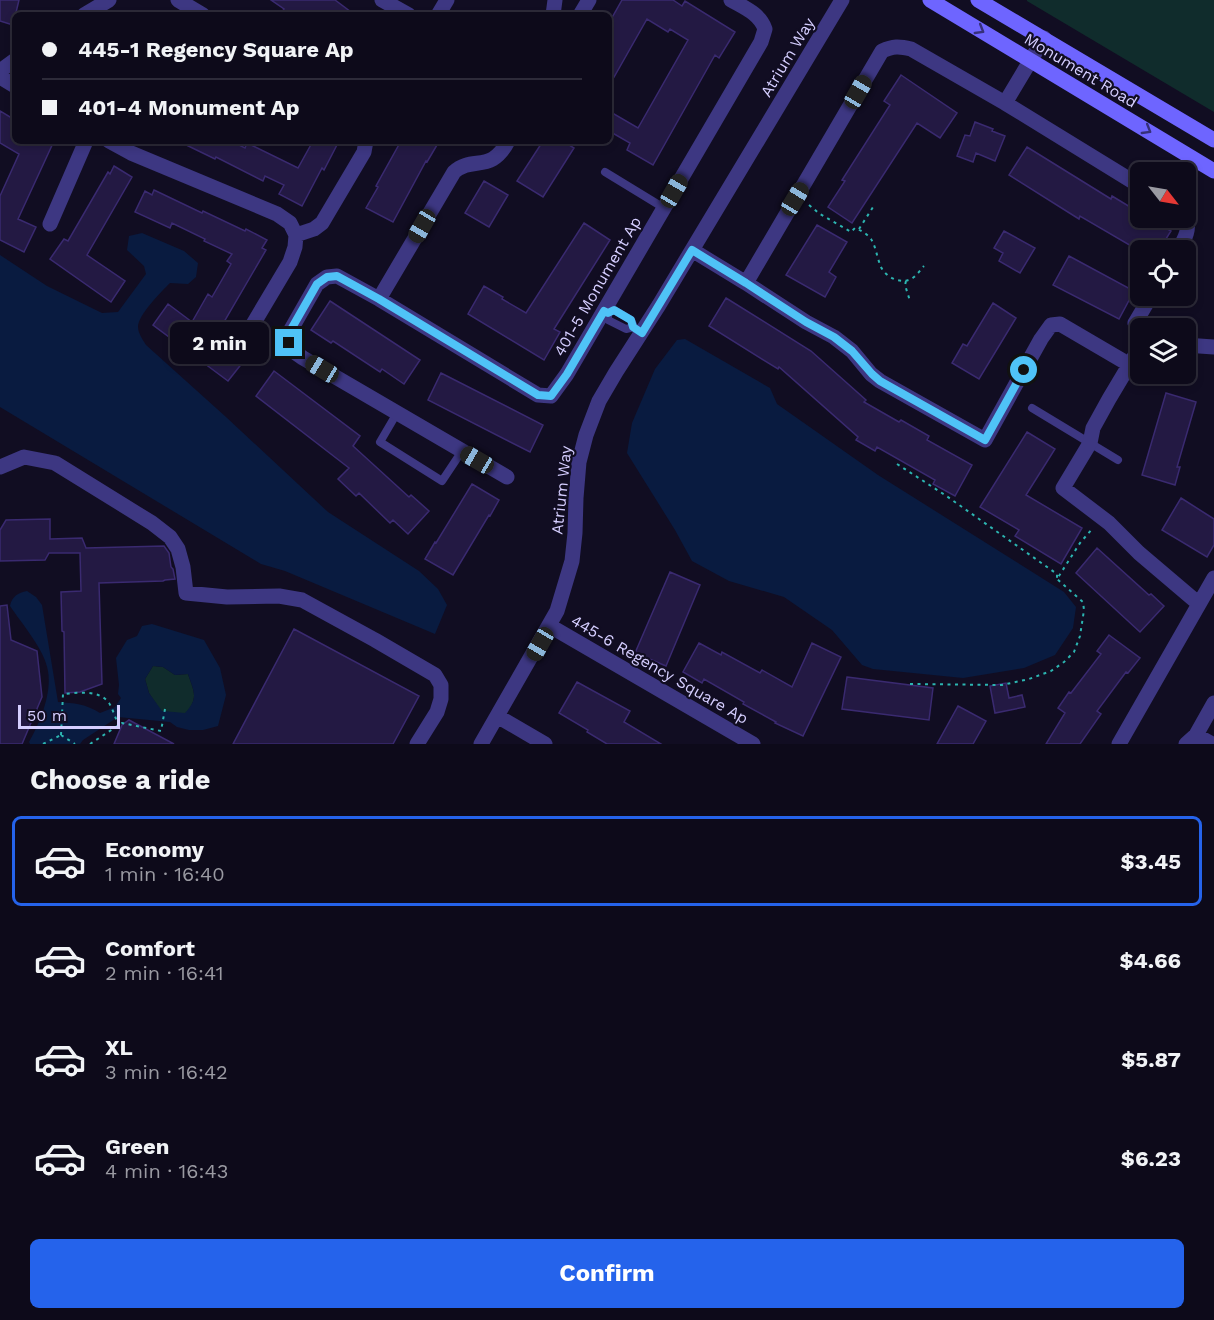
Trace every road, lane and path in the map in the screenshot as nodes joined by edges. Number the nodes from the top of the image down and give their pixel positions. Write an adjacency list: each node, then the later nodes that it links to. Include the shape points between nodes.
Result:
1 (109, 0): 8 (street)
2 (178, 0): 9 (street)
3 (382, 0): 10 (street)
4 (731, 0): 24 (street, 401-5 Monument Ap, via 763,21 761,42)
5 (842, 0): 28 (street, Atrium Way)
6 (930, 0): 12 (main road, Monument Road, one-way to 12)
7 (978, 0): 11 (main road, Monument Road)
8 (89, 12)
9 (198, 12)
10 (404, 12)
11 (1044, 39): 12 (street); 14 (main road, Monument Road)
12 (1030, 60): 13 (street); 19 (main road, Monument Road, one-way to 19)
13 (1005, 103): 21 (street); 22 (street, via 911,49 900,46 882,51)
14 (1214, 140)
15 (85, 144): 25 (street)
16 (114, 144): 27 (street, via 277,214 290,223)
17 (365, 144): 27 (street, via 322,223)
18 (506, 144): 32 (street, via 498,156 487,162 460,166 454,172)
19 (1214, 171)
20 (605, 172): 24 (lane)
21 (1130, 180)
22 (795, 199): 26 (path, via 851,232); 31 (street)
23 (875, 204): 26 (path)
24 (664, 208): 34 (street, 401-5 Monument Ap)
25 (50, 224)
26 (859, 229): 30 (path, via 872,241 886,273)
27 (296, 235): 36 (street, via 290,262)
28 (692, 250): 31 (street); 35 (street, Atrium Way)
29 (924, 266): 30 (path)
30 (906, 281): 33 (path)
31 (746, 283): 39 (street, via 834,337 880,381 985,440 1051,325 1060,324)
32 (379, 299): 34 (street, 401-5 Monument Ap, via 538,395 551,396); 41 (street, via 337,276 327,277 306,301 289,333 289,343 303,358)
33 (910, 301)
34 (606, 312): 35 (lane, via 620,313)
35 (638, 330): 52 (street, Atrium Way, via 599,401 586,435 579,462 572,561)
36 (240, 346)
37 (1196, 346): 38 (street)
38 (1214, 347)
39 (1130, 365): 42 (street, via 1093,428)
40 (1032, 408): 42 (lane)
41 (397, 413): 43 (street); 43 (lane, via 380,442 442,481)
42 (1090, 443): 44 (lane); 48 (street, via 1063,488)
43 (462, 451): 47 (street)
44 (1118, 460)
45 (897, 464): 50 (path, via 1056,574)
46 (0, 467): 63 (street, via 24,457 55,463 152,523 178,549 186,593 302,600 435,675 441,685 441,699)
47 (507, 477)
48 (1101, 517): 50 (path); 51 (street)
49 (1214, 578): 51 (street)
50 (1057, 579): 53 (path, via 1083,602 1084,609 1074,652 1064,662 1051,671 1002,685)
51 (1199, 604): 67 (street)
52 (550, 626): 56 (street, Atrium Way); 66 (street, 445-6 Regency Square Ap)
53 (910, 684)
54 (1214, 703): 59 (street)
55 (165, 709): 57 (path, via 161,730)
56 (498, 716): 64 (street, Atrium Way); 65 (street)
57 (118, 723): 58 (path, via 108,701 94,693 63,694); 62 (path)
58 (62, 735): 60 (path); 61 (path)
59 (1191, 739): 68 (street)
60 (43, 744)
61 (75, 744)
62 (90, 744)
63 (417, 744)
64 (481, 744)
65 (545, 744)
66 (753, 744)
67 (1119, 744)
68 (1212, 744)

